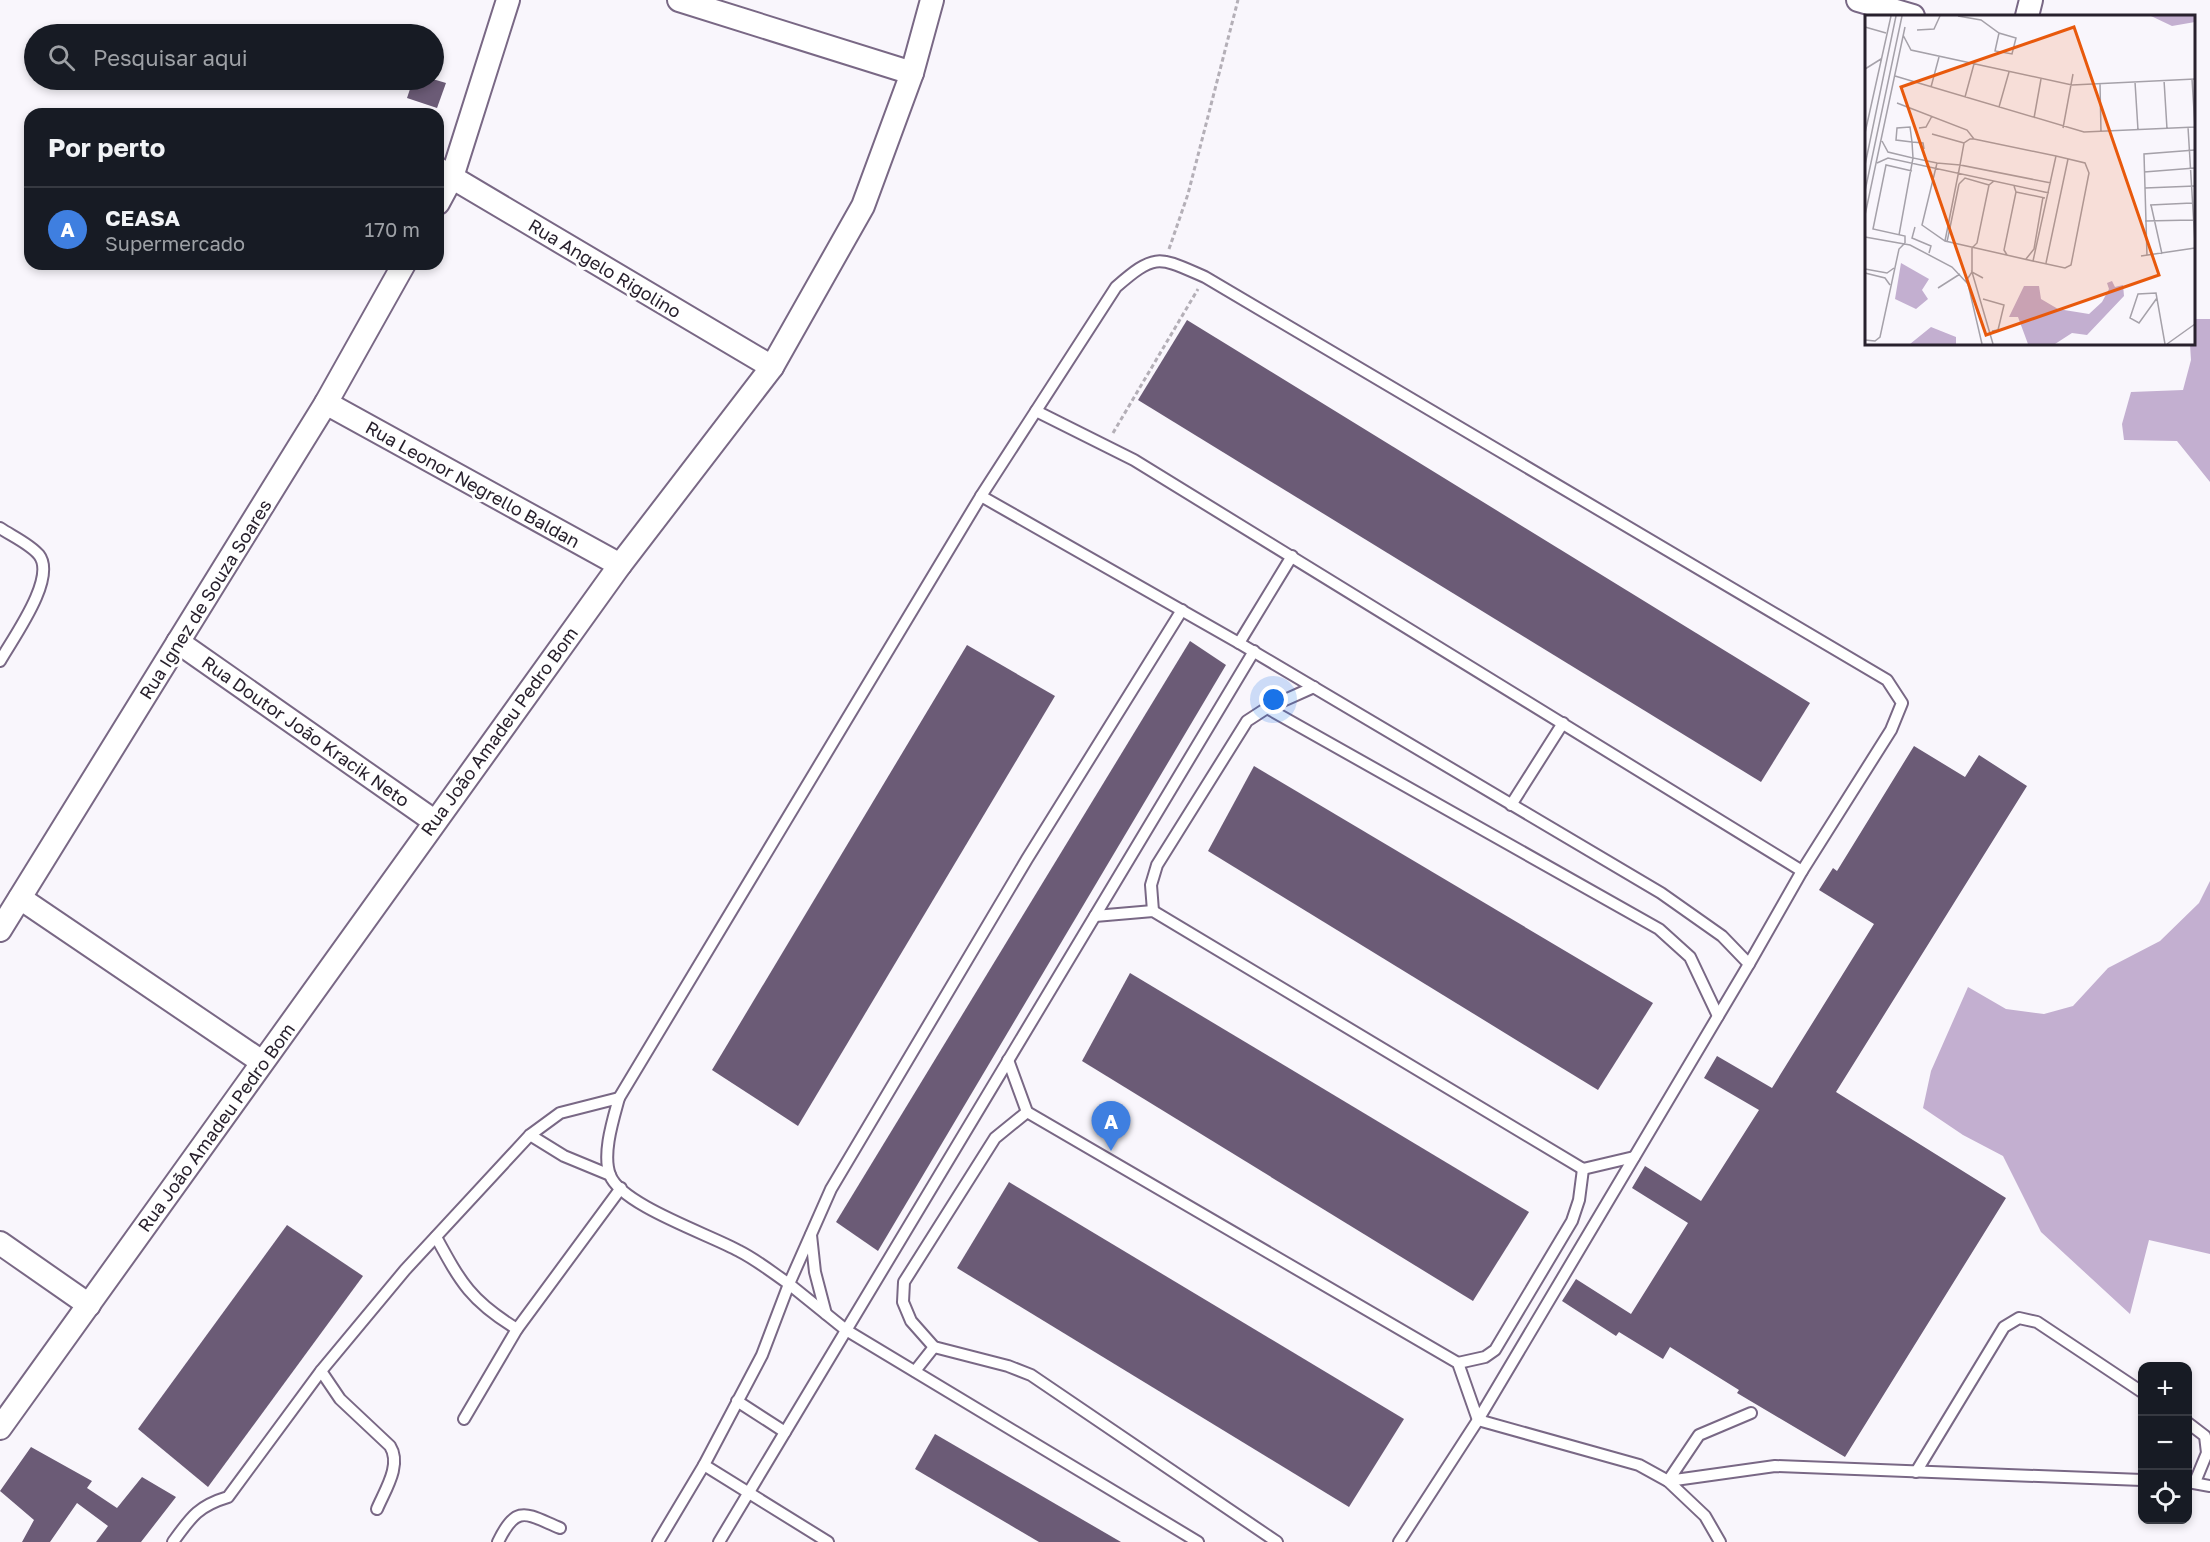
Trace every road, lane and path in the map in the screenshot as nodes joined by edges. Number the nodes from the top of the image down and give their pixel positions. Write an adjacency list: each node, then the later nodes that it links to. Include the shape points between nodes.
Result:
1 (508, 0): 10 (street)
2 (679, 0): 9 (street)
3 (932, 0): 9 (street, Rua João Amadeu Pedro Bom)
4 (1238, 0): 11 (path, via 1188,194)
5 (1858, 0): 7 (street)
6 (2031, 0): 8 (street)
7 (1910, 15)
8 (2027, 15)
9 (912, 73): 14 (street, Rua João Amadeu Pedro Bom, via 863,206)
10 (445, 173): 14 (street, Rua Angelo Rigolino)
11 (1166, 260): 13 (lane); 16 (lane, via 1141,265 1116,287)
12 (401, 270): 15 (street, Rua Ignez de Souza Soares)
13 (1205, 277): 17 (path); 32 (lane, via 1887,680 1902,703 1891,730)
14 (772, 367): 21 (street, Rua João Amadeu Pedro Bom)
15 (326, 403): 21 (street, Rua Leonor Negrello Baldan); 23 (street, Rua Ignez de Souza Soares)
16 (1036, 411): 17 (lane); 18 (lane)
17 (1106, 445): 20 (lane)
18 (981, 496): 22 (lane); 41 (lane)
19 (0, 528): 26 (lane, via 39,554 45,568 43,584)
20 (1292, 556): 24 (lane); 29 (lane)
21 (620, 565): 31 (street, Rua João Amadeu Pedro Bom)
22 (1182, 610): 24 (lane); 48 (lane, via 1027,859 849,1158)
23 (178, 642): 31 (street, Rua Doutor João Kracik Neto); 33 (street, Rua Ignez de Souza Soares)
24 (1239, 643): 25 (lane)
25 (1254, 651): 27 (lane); 35 (lane)
26 (0, 661)
27 (1314, 687): 28 (lane); 30 (lane)
28 (1267, 708): 34 (lane, via 1247,721 1157,865 1151,885); 38 (lane, via 1659,929 1690,957)
29 (1563, 723): 30 (lane); 32 (lane)
30 (1511, 805): 37 (lane, via 1661,894 1722,936)
31 (434, 821): 40 (street, Rua João Amadeu Pedro Bom)
32 (1802, 871): 37 (lane)
33 (20, 898): 36 (street, Rua Ignez de Souza Soares); 40 (street)
34 (1153, 911): 35 (lane); 45 (lane)
35 (1095, 916): 39 (lane)
36 (0, 930)
37 (1749, 964): 38 (lane)
38 (1718, 1016): 44 (lane)
39 (1008, 1060): 42 (lane); 55 (lane)
40 (262, 1062): 52 (street, Rua João Amadeu Pedro Bom)
41 (619, 1098): 43 (lane, via 560,1113); 46 (lane, via 608,1139)
42 (1027, 1112): 56 (lane, via 995,1138 904,1282 903,1302 911,1321); 57 (lane)
43 (530, 1136): 46 (lane, via 564,1156); 49 (lane)
44 (1634, 1157): 45 (lane); 64 (lane)
45 (1583, 1169): 57 (lane, via 1572,1221 1495,1350 1485,1357)
46 (610, 1175): 47 (lane)
47 (621, 1188): 51 (lane, via 642,1204 740,1251); 54 (lane)
48 (811, 1235): 51 (lane); 53 (lane)
49 (436, 1237): 54 (lane, via 462,1286 494,1315); 58 (lane)
50 (0, 1243): 52 (street)
51 (789, 1284): 53 (lane); 61 (lane, via 762,1355)
52 (89, 1305): 66 (street, Rua João Amadeu Pedro Bom)
53 (826, 1314): 55 (lane)
54 (517, 1329): 63 (lane)
55 (846, 1330): 59 (lane); 67 (lane)
56 (934, 1347): 59 (lane); 84 (lane, via 1031,1375)
57 (1458, 1363): 64 (lane)
58 (321, 1371): 76 (lane, via 340,1399 395,1454 396,1462); 78 (lane, via 228,1497 196,1510)
59 (915, 1371): 83 (lane)
60 (2138, 1389): 69 (lane, via 2037,1322 2019,1318 2004,1327)
61 (737, 1401): 67 (lane); 68 (lane)
62 (1751, 1413): 72 (lane, via 1699,1435)
63 (464, 1419)
64 (1479, 1420): 72 (lane, via 1639,1465); 85 (lane)
65 (2192, 1426): 71 (lane, via 2205,1436 2207,1453)
66 (0, 1428)
67 (785, 1432): 75 (lane)
68 (704, 1465): 75 (lane); 80 (lane)
69 (1916, 1472): 70 (lane); 72 (lane, via 1775,1466)
70 (2138, 1480)
71 (2192, 1480)
72 (1668, 1481): 86 (lane, via 1705,1516)
73 (2192, 1482): 74 (lane)
74 (2210, 1486)
75 (749, 1493): 81 (lane); 82 (lane)
76 (377, 1509)
77 (560, 1528): 79 (lane, via 524,1513 515,1515)
78 (173, 1542)
79 (498, 1542)
80 (658, 1542)
81 (719, 1542)
82 (828, 1542)
83 (1198, 1542)
84 (1277, 1542)
85 (1399, 1542)
86 (1720, 1542)

